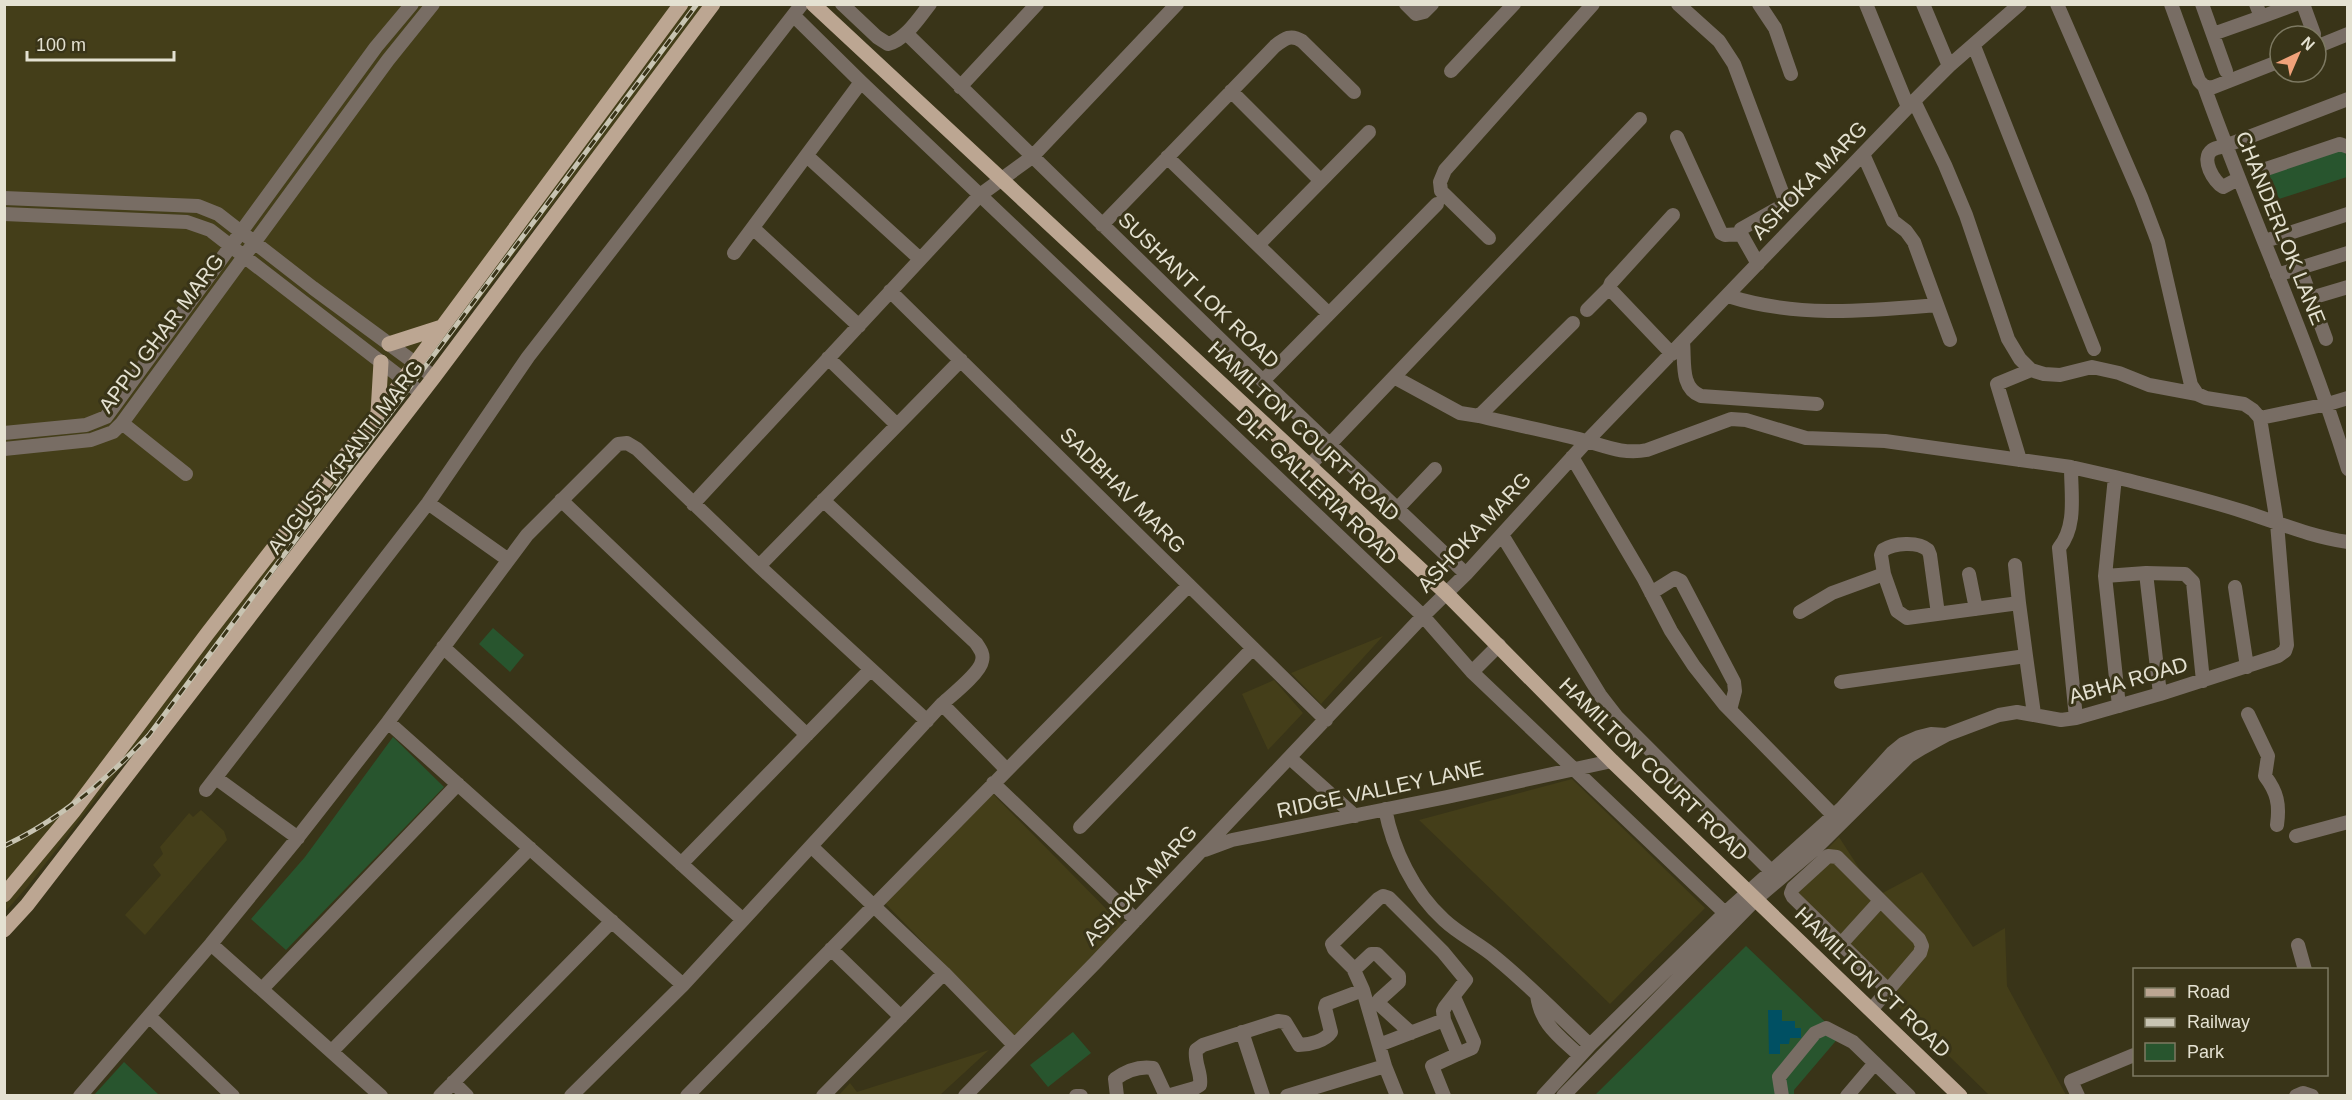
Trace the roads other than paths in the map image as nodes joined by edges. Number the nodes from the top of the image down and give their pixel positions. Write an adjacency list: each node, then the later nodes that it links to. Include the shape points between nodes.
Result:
1 (412, 4): 65 (street, APPU GHAR MARG)
2 (433, 4): 69 (street, APPU GHAR MARG, via 387,60)
3 (681, 4): 89 (main road, AUGUST KRANTI MARG)
4 (713, 4): 101 (main road, AUGUST KRANTI MARG)
5 (813, 4): 54 (main road, HAMILTON COURT ROAD)
6 (842, 4): 27 (street, via 888,44)
7 (930, 4): 27 (street)
8 (1037, 4): 39 (street)
9 (1177, 4): 51 (street)
10 (1406, 4): 11 (street, via 1416,14)
11 (1431, 4)
12 (1514, 4): 34 (street)
13 (1593, 4): 67 (street, via 1445,170 1441,191)
14 (1678, 4): 66 (street, via 1719,41 1730,57 1785,200 1780,207 1745,225)
15 (1759, 4): 36 (street, via 1775,28)
16 (1866, 4): 43 (street)
17 (1923, 4): 32 (street)
18 (2020, 4): 31 (street, ASHOKA MARG)
19 (2057, 4): 106 (street, via 2153,231 2191,384)
20 (2170, 4): 38 (street, CHANDERLOK LANE)
21 (2202, 4): 28 (street)
22 (2296, 4): 25 (street)
23 (2303, 4): 26 (street)
24 (798, 10): 37 (street, DLF GALLERIA ROAD); 130 (street, via 528,357)
25 (2259, 11): 28 (street)
26 (2310, 24)
27 (906, 33): 39 (street, SUSHANT LOK ROAD)
28 (2213, 34): 35 (street)
29 (2348, 34): 30 (street)
30 (2328, 38)
31 (1974, 46): 32 (street, ASHOKA MARG); 94 (street)
32 (1949, 66): 43 (street, ASHOKA MARG)
33 (2268, 66): 38 (street, via 2211,88)
34 (1451, 71)
35 (2226, 71)
36 (1791, 74)
37 (861, 82): 50 (street); 57 (street, DLF GALLERIA ROAD)
38 (2204, 86): 47 (street, CHANDERLOK LANE)
39 (960, 87): 51 (street, SUSHANT LOK ROAD)
40 (1231, 91): 41 (street, via 1275,46 1295,37); 52 (street); 56 (street)
41 (1354, 92)
42 (2348, 99): 47 (street)
43 (1911, 104): 49 (street, ASHOKA MARG); 100 (street, via 1945,165 1966,215 2008,339)
44 (1640, 119): 102 (street)
45 (1369, 132): 56 (street)
46 (1677, 137): 66 (street, via 1721,233)
47 (2225, 146): 55 (street, CHANDERLOK LANE); 55 (street, via 2209,154 2213,179 2223,187)
48 (2348, 147): 53 (street, via 2340,144)
49 (1863, 154): 76 (street, ASHOKA MARG); 84 (street, via 1893,221 1914,242)
50 (807, 156): 64 (street); 75 (street)
51 (1032, 157): 54 (street); 63 (street, SUSHANT LOK ROAD)
52 (1167, 157): 63 (street); 70 (street)
53 (2257, 172)
54 (1003, 179): 57 (street); 122 (main road, HAMILTON COURT ROAD)
55 (2238, 179): 68 (street, CHANDERLOK LANE)
56 (1322, 181): 70 (street)
57 (980, 195): 75 (street); 152 (street, DLF GALLERIA ROAD)
58 (4, 198): 65 (street, via 198,206 219,214)
59 (1437, 204): 86 (street)
60 (4, 214): 71 (street, via 187,222 210,230)
61 (2348, 214): 68 (street)
62 (1673, 215): 79 (street)
63 (1102, 225): 104 (street, SUSHANT LOK ROAD)
64 (753, 228): 73 (street); 88 (street)
65 (241, 232): 69 (street); 71 (street, APPU GHAR MARG)
66 (1741, 234): 76 (street)
67 (1489, 238)
68 (2265, 241): 78 (street, CHANDERLOK LANE)
69 (254, 242): 74 (street, APPU GHAR MARG); 93 (street)
70 (1258, 245): 86 (street)
71 (230, 246): 74 (street); 112 (street, APPU GHAR MARG)
72 (2348, 253): 77 (street)
73 (734, 254)
74 (244, 256): 98 (street); 115 (street, APPU GHAR MARG)
75 (920, 259): 81 (street)
76 (1758, 264): 82 (street, ASHOKA MARG)
77 (2300, 268): 78 (street); 83 (street)
78 (2277, 275): 109 (street, CHANDERLOK LANE)
79 (1609, 288): 85 (street); 95 (street)
80 (2347, 288): 83 (street)
81 (890, 291): 88 (street); 97 (street, SADBHAV MARG)
82 (1728, 296): 84 (street, via 1792,310 1835,313); 92 (street, ASHOKA MARG)
83 (2311, 298): 90 (street)
84 (1937, 305): 91 (street)
85 (1587, 310)
86 (1329, 314): 104 (street)
87 (1573, 323): 111 (street)
88 (859, 326): 96 (street)
89 (441, 327): 93 (main road); 99 (main road, AUGUST KRANTI MARG)
90 (2326, 339)
91 (1950, 340)
92 (1683, 342): 95 (street, ASHOKA MARG); 108 (street, via 1687,386 1692,393)
93 (388, 344): 99 (street)
94 (2094, 349)
95 (1672, 354): 117 (street, ASHOKA MARG)
96 (828, 358): 114 (street); 131 (street)
97 (960, 360): 114 (street); 144 (street, SADBHAV MARG)
98 (381, 362): 103 (street); 110 (main road)
99 (414, 363): 101 (street); 103 (main road, AUGUST KRANTI MARG)
100 (2031, 370): 106 (street, via 2060,375 2091,367 2176,392); 121 (street, via 1997,384)
101 (434, 377): 105 (main road, AUGUST KRANTI MARG)
102 (1394, 377): 111 (street, via 1460,413); 118 (street)
103 (403, 379): 105 (street); 110 (main road, AUGUST KRANTI MARG)
104 (1263, 381): 118 (street, SUSHANT LOK ROAD)
105 (421, 393): 204 (main road, AUGUST KRANTI MARG)
106 (2198, 394): 113 (street, via 2206,399 2244,404)
107 (2348, 398): 109 (street)
108 (1816, 404)
109 (2328, 404): 113 (street); 124 (street, CHANDERLOK LANE)
110 (378, 413): 196 (main road, AUGUST KRANTI MARG, via 73,812)
111 (1479, 416): 117 (street)
112 (106, 417): 115 (street); 116 (street, APPU GHAR MARG, via 86,425)
113 (2260, 418): 133 (street)
114 (897, 425): 129 (street)
115 (117, 428): 119 (street, APPU GHAR MARG, via 91,440); 126 (street)
116 (4, 433)
117 (1587, 441): 120 (street, ASHOKA MARG); 121 (street, via 1633,453 1731,419 1806,438 1885,441)
118 (1330, 444): 122 (street); 132 (street, SUSHANT LOK ROAD)
119 (4, 449)
120 (1572, 458): 134 (street, ASHOKA MARG); 147 (street)
121 (2020, 460): 123 (street)
122 (1310, 465): 146 (main road, HAMILTON COURT ROAD)
123 (2071, 467): 127 (street); 168 (street, via 2072,524 2059,549)
124 (2348, 469)
125 (1435, 470): 132 (street)
126 (186, 474)
127 (2115, 477): 133 (street); 143 (street)
128 (561, 500): 131 (street, via 618,444 627,443 637,448); 136 (street); 172 (street)
129 (824, 500): 138 (street); 163 (street, via 982,652 978,670)
130 (428, 503): 136 (street); 178 (street)
131 (693, 504): 138 (street)
132 (1397, 509): 140 (street, SUSHANT LOK ROAD)
133 (2277, 523): 135 (street); 157 (street, ABHA ROAD, via 2287,645 2278,656)
134 (1502, 535): 140 (street, ASHOKA MARG); 195 (street, via 1613,713)
135 (2348, 542)
136 (507, 559): 154 (street)
137 (2015, 565): 148 (street)
138 (759, 566): 158 (street)
139 (2146, 573): 143 (street); 160 (street, via 2185,574 2193,582); 162 (street)
140 (1466, 574): 146 (street, ASHOKA MARG)
141 (1884, 574): 150 (street, via 1857,582); 151 (street, via 1901,616); 151 (street, via 1883,550 1924,546 1930,555)
142 (1969, 574): 149 (street)
143 (2105, 576): 164 (street)
144 (1189, 585): 155 (street, SADBHAV MARG); 176 (street)
145 (2235, 587): 157 (street)
146 (1446, 593): 152 (street, ASHOKA MARG); 153 (main road, HAMILTON COURT ROAD)
147 (1651, 593): 165 (street, via 1694,666); 165 (street, via 1675,578 1681,581 1734,682)
148 (2019, 603): 149 (street); 156 (street)
149 (1976, 609): 151 (street)
150 (1800, 612)
151 (1938, 614)
152 (1423, 616): 159 (street, DLF GALLERIA ROAD); 169 (street, ASHOKA MARG)
153 (1499, 645): 159 (street); 175 (main road, HAMILTON COURT ROAD)
154 (443, 647): 171 (street); 194 (street)
155 (1253, 648): 169 (street, SADBHAV MARG); 187 (street)
156 (2026, 656): 161 (street); 166 (street)
157 (2247, 667): 160 (street, ABHA ROAD)
158 (870, 670): 170 (street); 172 (street)
159 (1472, 672): 177 (street, DLF GALLERIA ROAD)
160 (2203, 681): 162 (street, ABHA ROAD)
161 (1841, 682)
162 (2160, 694): 164 (street, ABHA ROAD)
163 (942, 704): 170 (street); 176 (street)
164 (2119, 706): 168 (street, ABHA ROAD)
165 (1730, 710): 184 (street)
166 (2034, 714): 168 (street, ABHA ROAD, via 2061,720); 173 (street, ABHA ROAD, via 1999,715)
167 (2248, 714): 186 (street, via 2268,756 2265,776 2276,790)
168 (2076, 718)
169 (1326, 720): 174 (street, ASHOKA MARG)
170 (927, 721): 190 (street)
171 (388, 722): 180 (street); 189 (street)
172 (807, 735): 194 (street)
173 (1946, 735): 184 (street, ABHA ROAD, via 1931,734 1903,744); 193 (street, ABHA ROAD, via 1909,756)
174 (1290, 758): 183 (street); 192 (street, ASHOKA MARG)
175 (1612, 761): 177 (street, RIDGE VALLEY LANE); 197 (main road, HAMILTON COURT ROAD)
176 (1006, 769): 179 (street)
177 (1573, 769): 182 (street, RIDGE VALLEY LANE); 200 (street, DLF GALLERIA ROAD)
178 (216, 778): 181 (street); 189 (street)
179 (993, 783): 199 (street); 202 (street)
180 (458, 784): 191 (street); 213 (street)
181 (206, 790)
182 (1385, 809): 183 (street, RIDGE VALLEY LANE); 216 (street, via 1395,848 1429,903 1444,920 1495,957)
183 (1355, 816): 192 (street, RIDGE VALLEY LANE, via 1232,840)
184 (1834, 816): 195 (street, ABHA ROAD)
185 (2348, 822): 188 (street)
186 (2277, 825)
187 (1080, 827)
188 (2295, 836)
189 (298, 838): 205 (street)
190 (812, 847): 199 (street); 201 (street)
191 (530, 848): 203 (street); 227 (street)
192 (1198, 854): 202 (street, ASHOKA MARG)
193 (1820, 854): 197 (street, ABHA ROAD); 198 (street, via 1837,856); 206 (street, via 1791,893)
194 (681, 864): 201 (street)
195 (1773, 873): 197 (street, ABHA ROAD)
196 (4, 894)
197 (1752, 895): 200 (street); 218 (main road, HAMILTON CT ROAD); 252 (street)
198 (1880, 901): 206 (street); 215 (street, via 1922,946)
199 (873, 904): 208 (street); 211 (street)
200 (1725, 914): 226 (street)
201 (743, 920): 212 (street)
202 (1136, 920): 224 (street, ASHOKA MARG)
203 (612, 921): 212 (street); 233 (street)
204 (4, 930)
205 (211, 944): 213 (street); 219 (street)
206 (1841, 944): 215 (street)
207 (2298, 945): 209 (street)
208 (831, 949): 220 (street); 240 (street)
209 (2305, 968)
210 (1354, 970): 214 (street); 217 (street, via 1332,944 1383,896 1464,974 1464,985); 223 (street, via 1371,954 1377,954 1399,976 1399,982 1379,1004)
211 (944, 973): 220 (street); 224 (street)
212 (683, 985): 239 (street)
213 (262, 989): 227 (street)
214 (1364, 990): 222 (street, via 1326,1004 1328,1037 1305,1045 1299,1045 1285,1022); 225 (street)
215 (1888, 990): 218 (street)
216 (1537, 995): 226 (street); 230 (street, via 1546,1024)
217 (1454, 996): 221 (street, via 1443,1011); 228 (street, via 1474,1042 1472,1048)
218 (1871, 1010): 256 (main road, HAMILTON CT ROAD)
219 (149, 1016): 234 (street); 235 (street)
220 (901, 1017): 241 (street)
221 (1444, 1020): 223 (street); 228 (street)
222 (1242, 1032): 246 (street, via 1196,1050 1200,1085); 247 (street)
223 (1412, 1033): 225 (street)
224 (1014, 1045): 242 (street, ASHOKA MARG)
225 (1379, 1045): 232 (street)
226 (1590, 1045): 230 (street)
227 (332, 1051): 236 (street)
228 (1458, 1054): 250 (street, via 1432,1066)
229 (2133, 1055): 257 (street, via 2071,1081)
230 (1580, 1056): 251 (street)
231 (1875, 1063): 253 (street, via 1853,1042 1826,1028 1815,1033 1779,1077); 254 (street); 255 (street)
232 (1385, 1066): 248 (street); 249 (street)
233 (453, 1082): 237 (street); 238 (street)
234 (80, 1095)
235 (233, 1095)
236 (381, 1095)
237 (440, 1095)
238 (467, 1095)
239 (572, 1095)
240 (687, 1095)
241 (824, 1095)
242 (965, 1095)
243 (1076, 1095): 244 (street)
244 (1081, 1095)
245 (1117, 1095): 246 (street, via 1115,1079 1144,1066 1153,1068)
246 (1166, 1095)
247 (1263, 1095)
248 (1287, 1095)
249 (1397, 1095)
250 (1444, 1095)
251 (1544, 1095)
252 (1563, 1095)
253 (1782, 1095)
254 (1847, 1095)
255 (1909, 1095)
256 (1960, 1095)
257 (2078, 1095)
258 (2296, 1095): 259 (street)
259 (2312, 1095)

